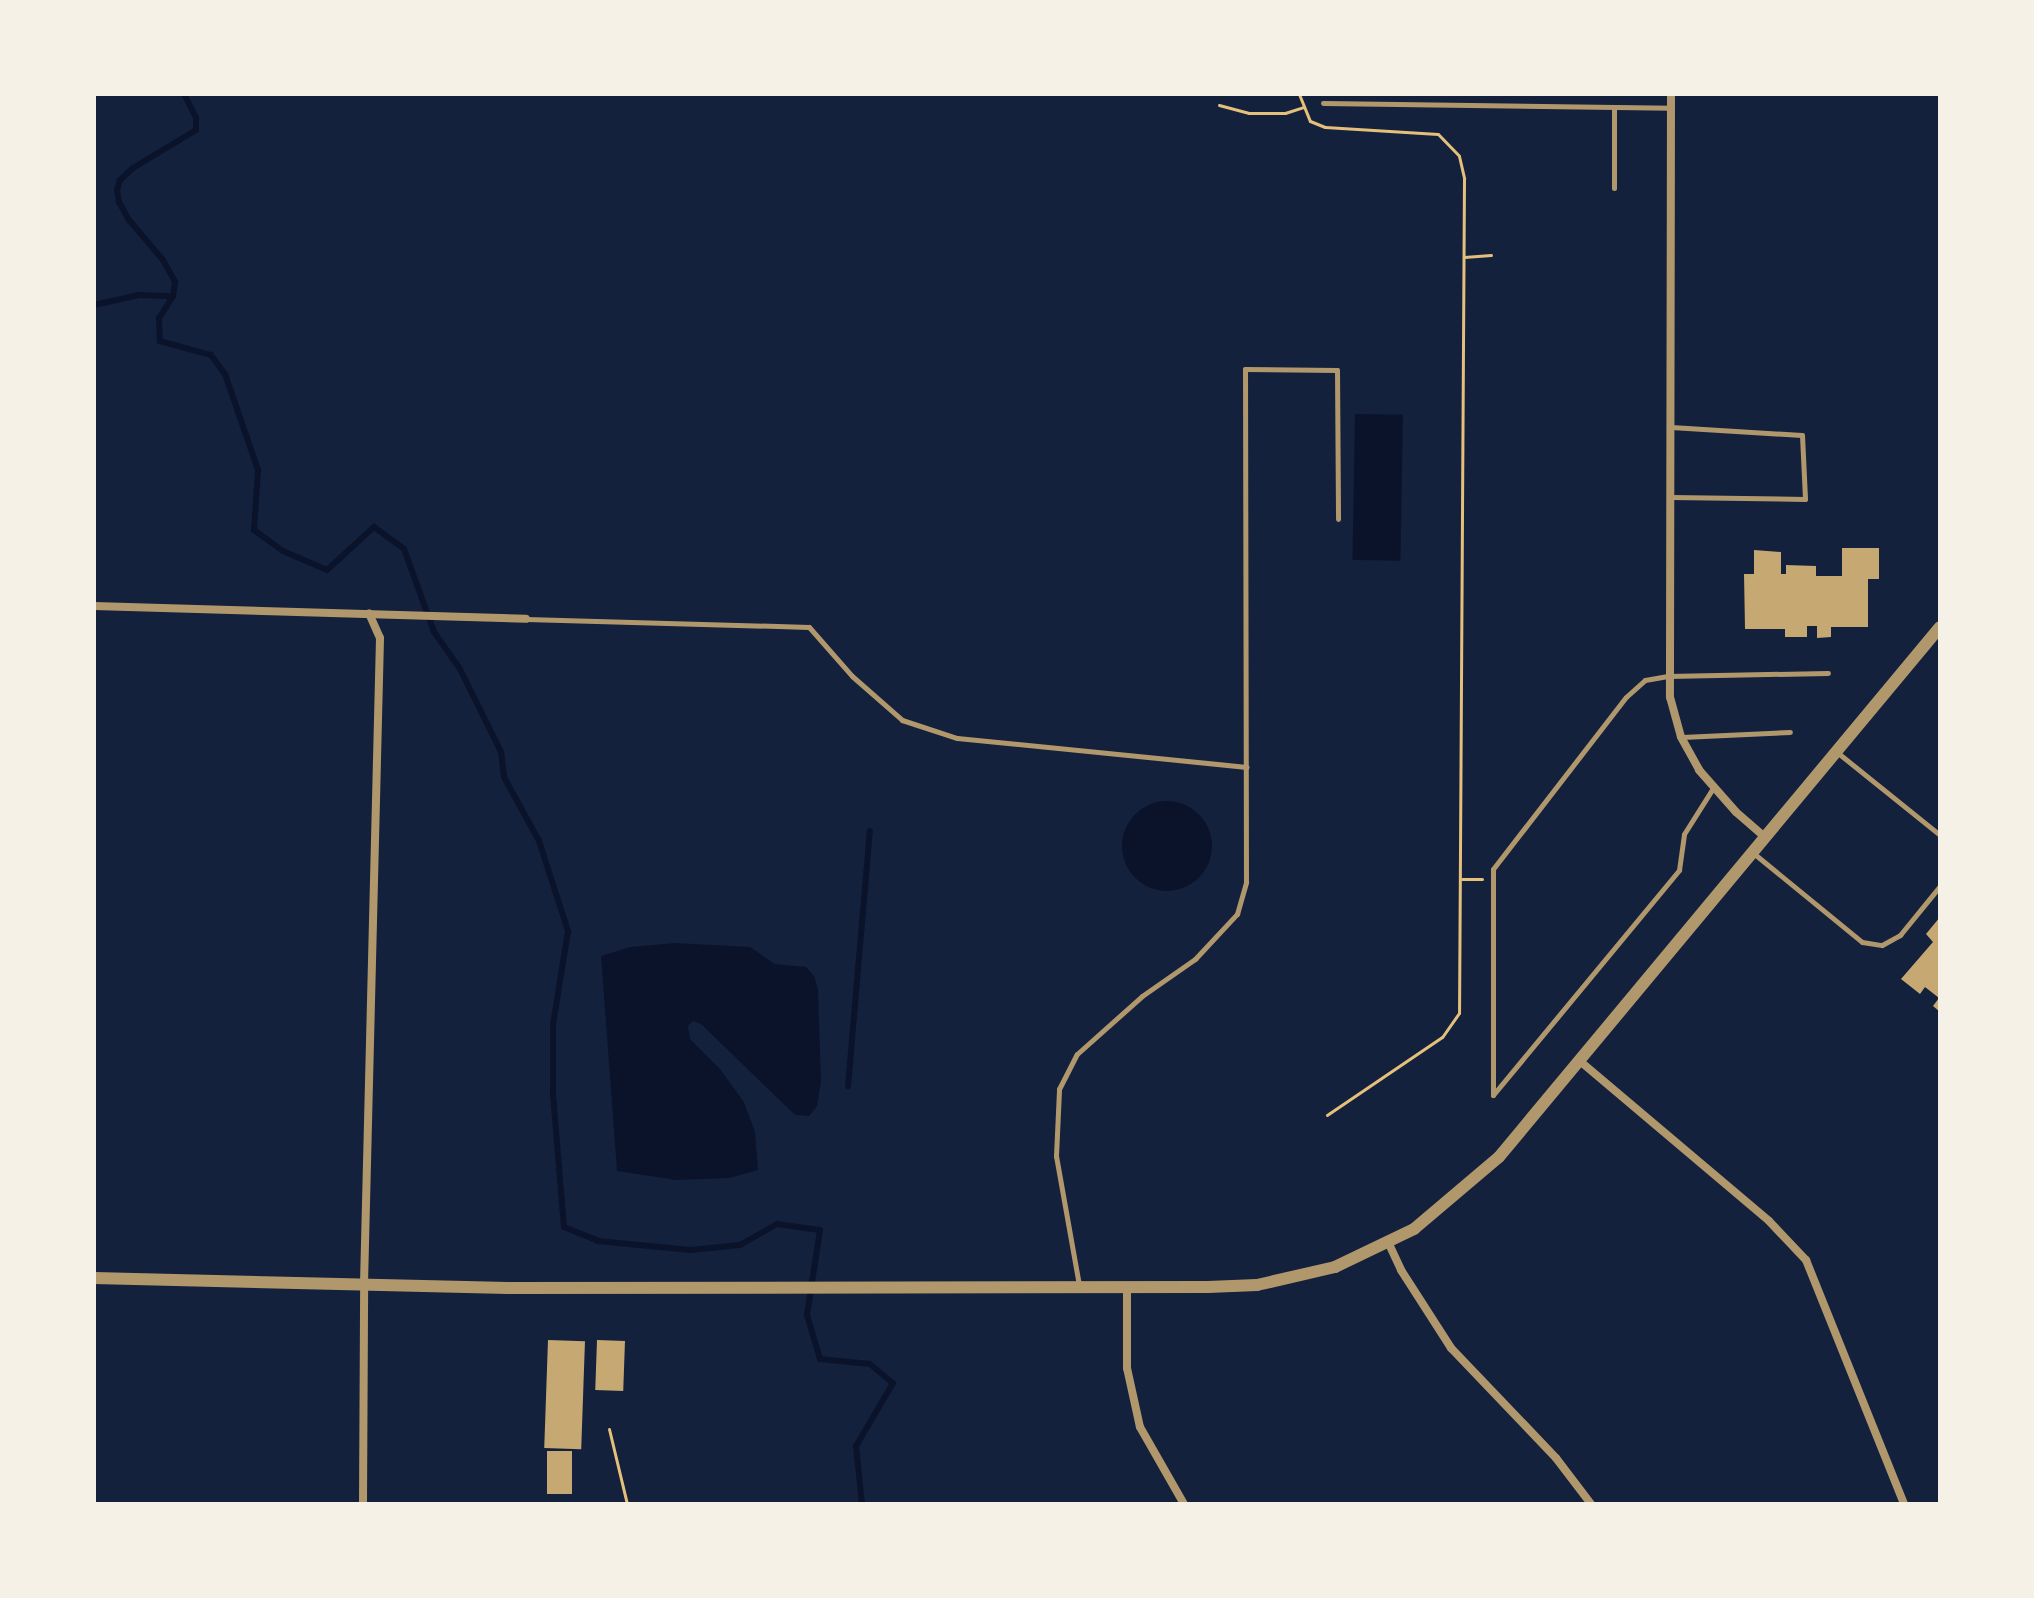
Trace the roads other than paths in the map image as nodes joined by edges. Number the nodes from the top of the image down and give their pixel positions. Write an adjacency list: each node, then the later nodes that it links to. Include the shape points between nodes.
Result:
1 (1671, 94): 4 (street)
2 (1323, 103): 3 (lane)
3 (1614, 107): 4 (lane); 5 (lane)
4 (1671, 108): 6 (street)
5 (1614, 188)
6 (1670, 427): 7 (street); 7 (lane, via 1802,435 1805,499)
7 (1669, 497): 14 (street)
8 (1338, 519): 18 (lane, via 1337,370 1245,369)
9 (94, 606): 10 (street)
10 (369, 613): 11 (street); 27 (street, via 380,638)
11 (526, 619): 18 (lane, via 809,627 852,676 902,720 957,738)
12 (1940, 627): 17 (street)
13 (1828, 673): 14 (lane)
14 (1668, 676): 16 (street); 19 (lane, via 1645,680 1626,697 1493,869 1493,1095 1679,870 1684,834)
15 (1790, 732): 16 (lane)
16 (1681, 737): 19 (street)
17 (1837, 751): 20 (lane); 21 (street)
18 (1247, 767): 28 (lane, via 1246,882 1237,914 1195,959 1142,996 1077,1054 1059,1089 1056,1156)
19 (1713, 788): 21 (street)
20 (1940, 835)
21 (1764, 836): 22 (street)
22 (1751, 852): 23 (lane, via 1862,942 1882,945 1900,935); 24 (street)
23 (1940, 886)
24 (1581, 1062): 25 (street, via 1482,1174 1429,1219); 33 (street, via 1769,1221 1806,1260)
25 (1389, 1244): 29 (street, via 1335,1267 1257,1285); 32 (street, via 1451,1348 1556,1458)
26 (94, 1278): 27 (street)
27 (364, 1284): 28 (street, via 864,1290); 30 (street)
28 (1079, 1286): 29 (street)
29 (1127, 1286): 31 (street, via 1127,1368 1140,1427)
30 (363, 1504)
31 (1184, 1504)
32 (1591, 1504)
33 (1904, 1504)

